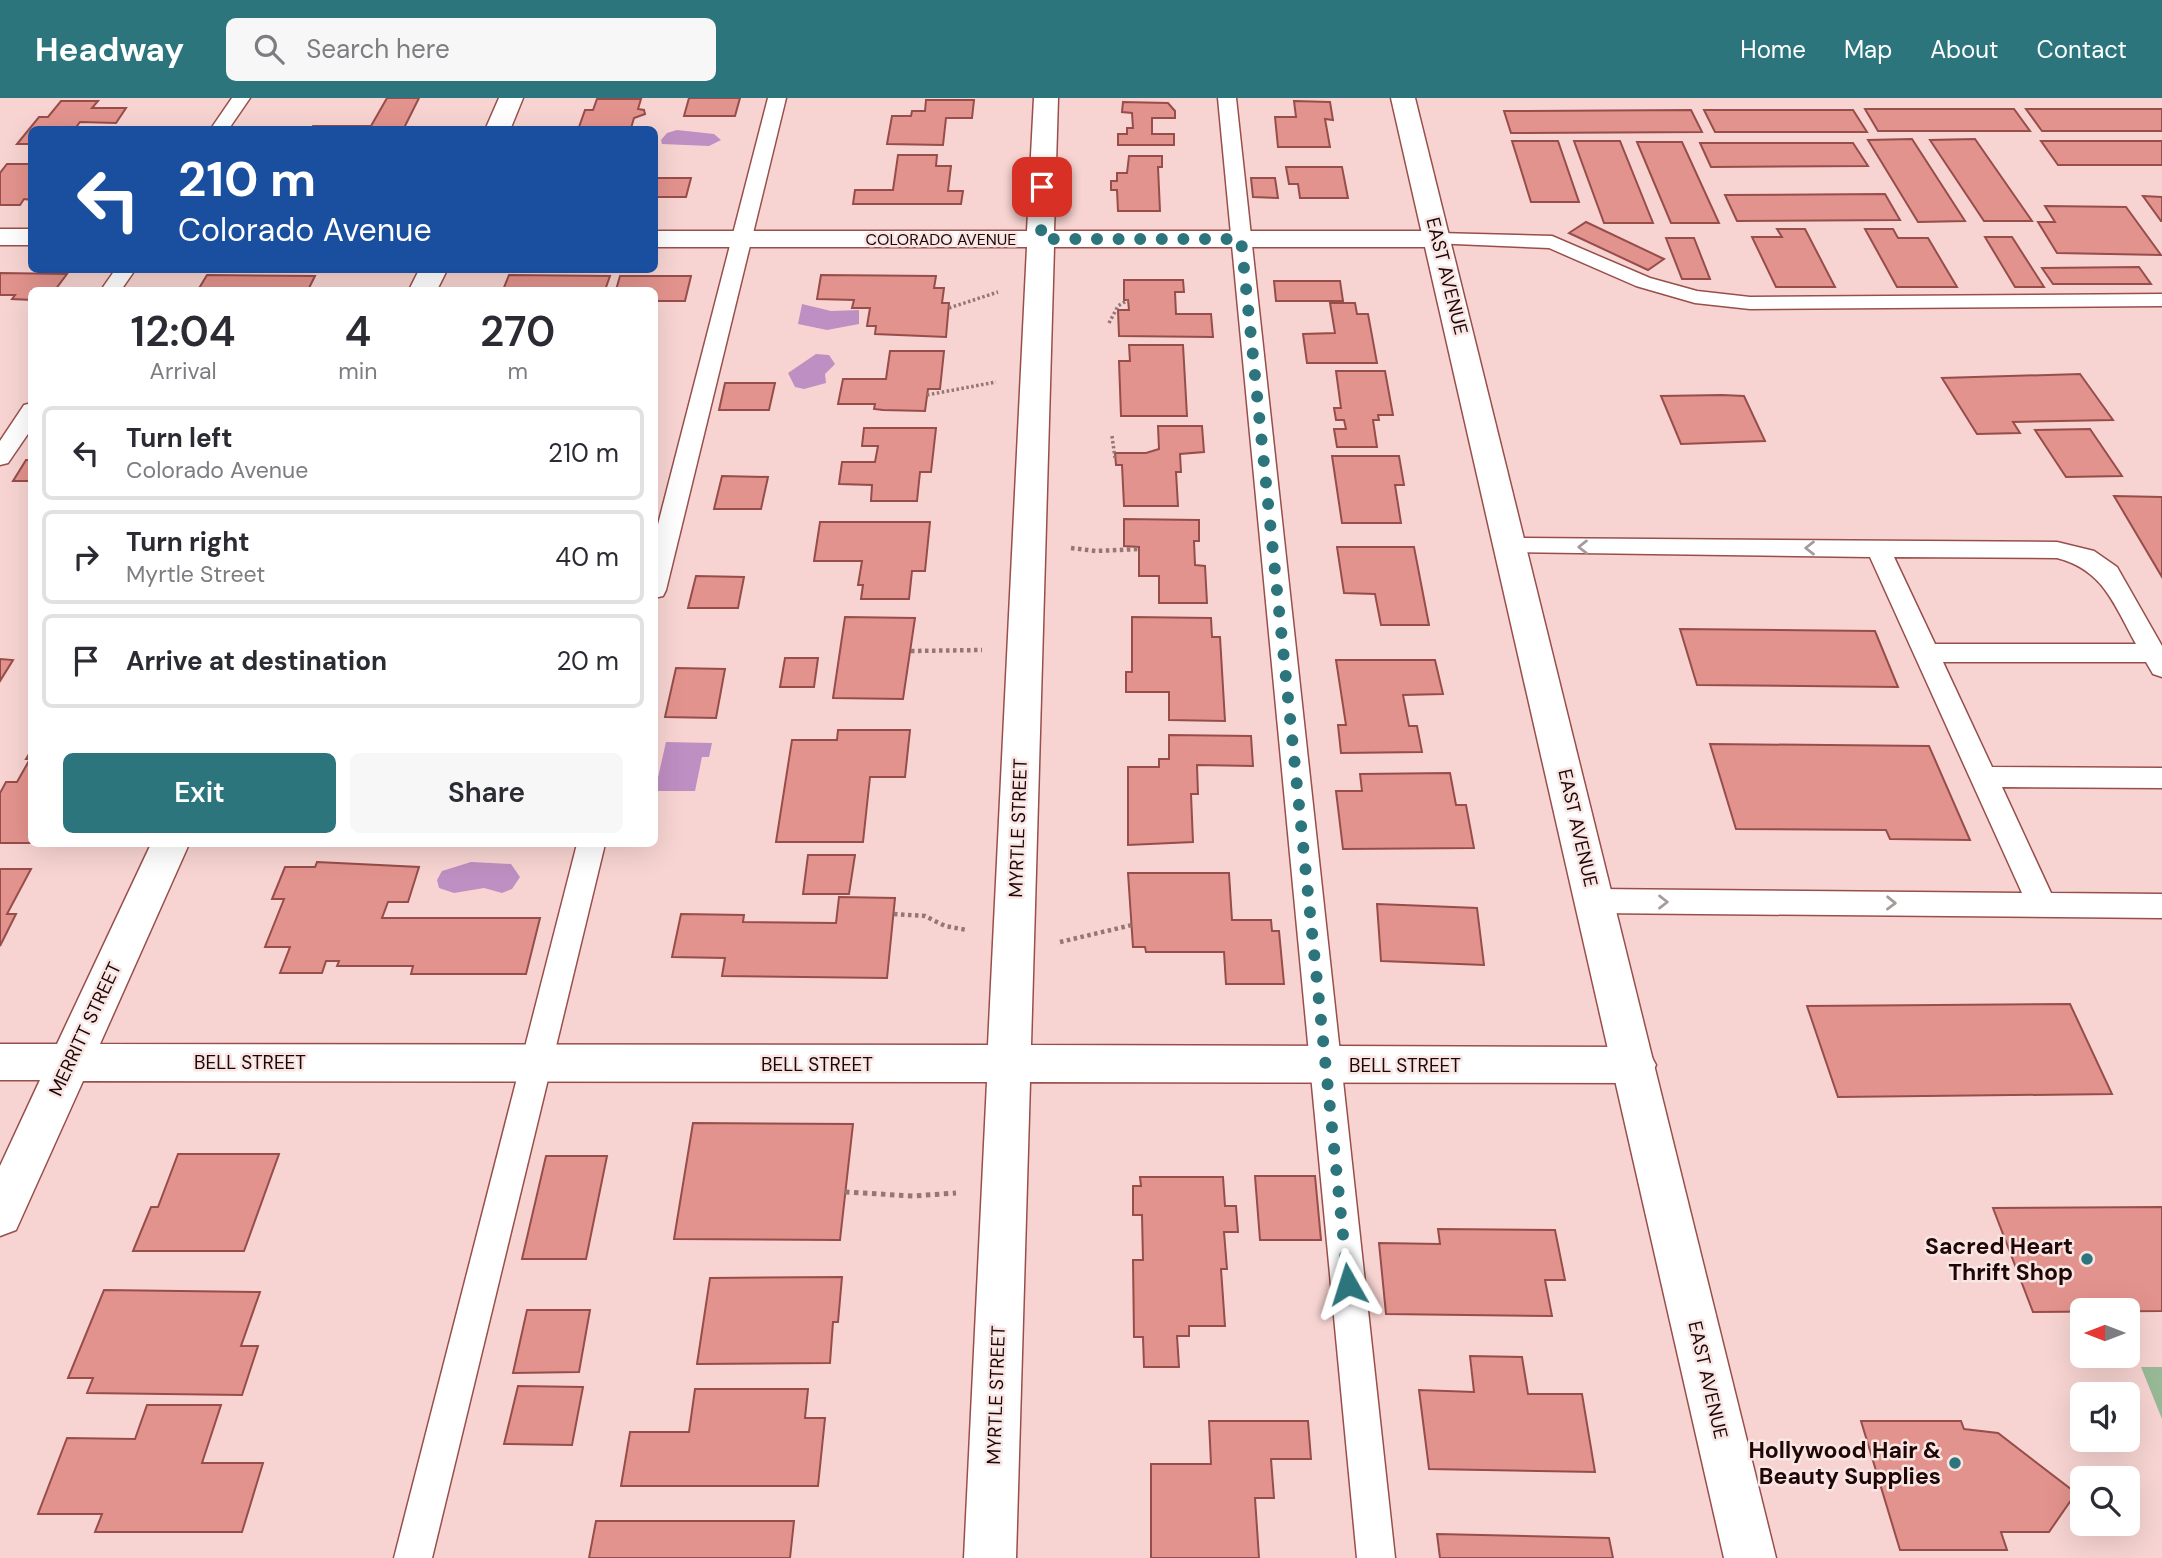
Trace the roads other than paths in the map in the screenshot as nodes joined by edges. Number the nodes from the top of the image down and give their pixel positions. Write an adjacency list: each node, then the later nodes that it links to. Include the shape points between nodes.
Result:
1 (241, 98): 7 (lane)
2 (511, 98): 8 (street)
3 (777, 98): 12 (lane)
4 (1046, 98): 13 (street, MYRTLE STREET)
5 (1227, 98): 14 (lane)
6 (1404, 98): 15 (street, EAST AVENUE)
7 (222, 126)
8 (499, 126)
9 (0, 237): 10 (street)
10 (28, 237)
11 (658, 239): 12 (street, COLORADO AVENUE)
12 (742, 239): 13 (street, COLORADO AVENUE); 21 (lane)
13 (1041, 239): 14 (street, COLORADO AVENUE); 34 (street, MYRTLE STREET)
14 (1241, 239): 15 (street, COLORADO AVENUE); 35 (lane)
15 (1438, 239): 16 (lane, via 1552,242 1643,282 1695,297 1750,303); 19 (street, EAST AVENUE)
16 (2162, 300)
17 (28, 416): 18 (lane)
18 (0, 458)
19 (1511, 546): 20 (lane, one-way to 19); 28 (street, EAST AVENUE)
20 (1878, 548): 22 (lane); 23 (lane, via 2057,550 2085,556 2108,573)
21 (658, 574)
22 (1926, 653): 23 (lane); 24 (lane)
23 (2158, 660)
24 (1983, 777): 25 (lane); 29 (lane)
25 (2162, 778)
26 (169, 847): 32 (street, MERRITT STREET)
27 (590, 847): 33 (lane)
28 (1595, 901): 29 (lane, one-way to 29); 36 (street, EAST AVENUE)
29 (2042, 905): 30 (lane)
30 (2162, 906)
31 (0, 1062): 32 (street, BELL STREET)
32 (70, 1062): 33 (street, BELL STREET); 37 (street, MERRITT STREET)
33 (537, 1063): 34 (street, BELL STREET); 38 (lane)
34 (1009, 1063): 35 (street, BELL STREET); 39 (street, MYRTLE STREET)
35 (1325, 1065): 36 (street, BELL STREET); 40 (lane)
36 (1634, 1065): 41 (street, EAST AVENUE)
37 (0, 1214)
38 (413, 1558)
39 (990, 1558)
40 (1376, 1558)
41 (1750, 1558)

